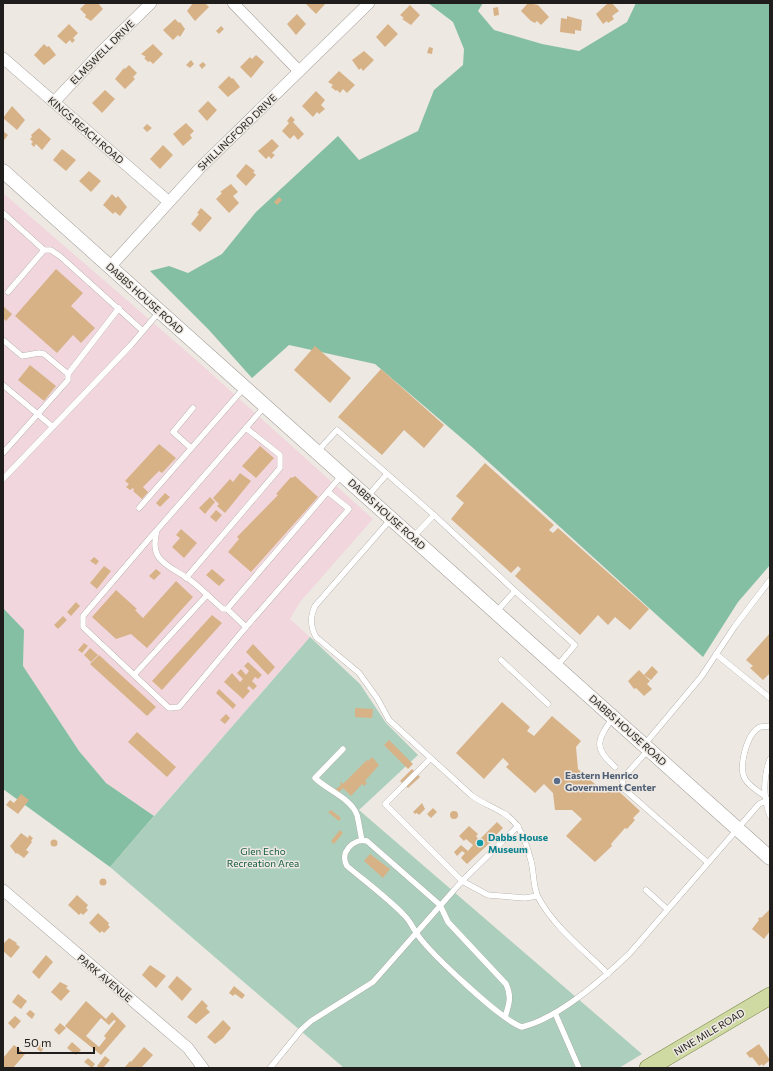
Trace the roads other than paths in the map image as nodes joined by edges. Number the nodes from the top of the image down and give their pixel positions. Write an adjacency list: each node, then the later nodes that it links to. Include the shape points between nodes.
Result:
1 (151, 3): 6 (street, ELMSWELL DRIVE)
2 (233, 3): 5 (street)
3 (370, 3): 5 (street, SHILLINGFORD DRIVE)
4 (3, 58): 6 (street, KINGS REACH ROAD)
5 (299, 71): 8 (street, SHILLINGFORD DRIVE, via 199,168)
6 (54, 102): 8 (street, KINGS REACH ROAD)
7 (3, 171): 11 (street, DABBS HOUSE ROAD)
8 (169, 202): 11 (street, SHILLINGFORD DRIVE)
9 (3, 213): 10 (lane)
10 (44, 250): 12 (lane); 13 (lane, via 51,250 61,256)
11 (110, 268): 14 (street, DABBS HOUSE ROAD)
12 (8, 292)
13 (119, 308): 15 (lane); 17 (lane)
14 (161, 311): 15 (lane); 19 (street, DABBS HOUSE ROAD)
15 (143, 331): 23 (lane)
16 (3, 340): 17 (lane, via 22,356 44,354)
17 (68, 374): 22 (lane, via 68,380)
18 (3, 385): 22 (lane)
19 (244, 388): 20 (street, DABBS HOUSE ROAD); 25 (lane)
20 (265, 406): 24 (lane); 26 (street, DABBS HOUSE ROAD)
21 (193, 408): 25 (lane, via 173,432)
22 (38, 415): 23 (lane); 27 (lane)
23 (53, 427): 30 (lane)
24 (246, 428): 36 (lane); 38 (lane, via 280,455 280,468)
25 (191, 448): 33 (lane)
26 (317, 452): 28 (lane, via 337,430); 29 (street, DABBS HOUSE ROAD)
27 (3, 454)
28 (387, 474): 32 (lane); 34 (lane)
29 (342, 475): 31 (lane); 32 (street, DABBS HOUSE ROAD)
30 (3, 479)
31 (328, 492): 42 (lane); 44 (lane, via 349,509)
32 (367, 497): 35 (street, DABBS HOUSE ROAD)
33 (139, 508)
34 (434, 515): 37 (lane); 40 (lane)
35 (391, 519): 37 (street, DABBS HOUSE ROAD); 55 (lane, via 315,606 311,615 312,630 316,637 359,673 389,720)
36 (157, 530): 38 (lane, via 153,543 157,556 169,568); 48 (lane, via 83,616 83,627)
37 (413, 538): 43 (street, DABBS HOUSE ROAD)
38 (186, 578): 41 (lane)
39 (770, 580): 45 (lane)
40 (515, 591): 43 (lane); 47 (lane, via 575,645)
41 (207, 595): 42 (lane, via 223,609); 48 (lane)
42 (227, 609): 44 (lane)
43 (496, 612): 47 (street, DABBS HOUSE ROAD)
44 (246, 627): 48 (lane, via 178,707 170,708)
45 (716, 654): 49 (lane); 53 (lane)
46 (501, 660): 50 (lane)
47 (557, 666): 51 (street, DABBS HOUSE ROAD)
48 (134, 675)
49 (769, 695)
50 (548, 704)
51 (613, 717): 53 (street, DABBS HOUSE ROAD); 57 (lane, via 603,732 600,746 601,753)
52 (770, 726): 58 (lane, via 760,726 751,735 746,746 743,769 747,782)
53 (646, 747): 61 (street, DABBS HOUSE ROAD); 64 (lane, via 622,779 623,788)
54 (344, 749): 62 (lane, via 314,778 351,807 356,814)
55 (430, 759): 60 (lane, via 481,803 504,813); 65 (lane, via 385,804)
56 (770, 759): 58 (lane, via 764,781)
57 (615, 767)
58 (767, 798): 59 (lane); 61 (lane)
59 (770, 816)
60 (518, 826): 65 (lane); 68 (lane, via 531,862)
61 (736, 828): 63 (street, DABBS HOUSE ROAD); 64 (lane)
62 (362, 840): 69 (lane, via 367,841); 71 (lane, via 349,847 344,861 404,914)
63 (770, 858)
64 (707, 862): 70 (lane)
65 (462, 881): 68 (lane, via 488,895 525,898); 69 (lane)
66 (3, 890): 76 (street, PARK AVENUE, via 188,1048)
67 (646, 890): 70 (lane)
68 (537, 896): 72 (lane, via 552,918)
69 (440, 905): 71 (lane); 75 (lane, via 448,922 506,984 510,998)
70 (667, 909): 72 (lane, via 630,953)
71 (417, 934): 75 (lane); 77 (lane, via 373,982 301,1030)
72 (608, 974): 74 (lane)
73 (770, 996): 79 (main road, NINE MILE ROAD)
74 (555, 1013): 75 (lane, via 522,1027); 78 (lane)
75 (505, 1017)
76 (203, 1068)
77 (270, 1068)
78 (579, 1068)
79 (648, 1068)

